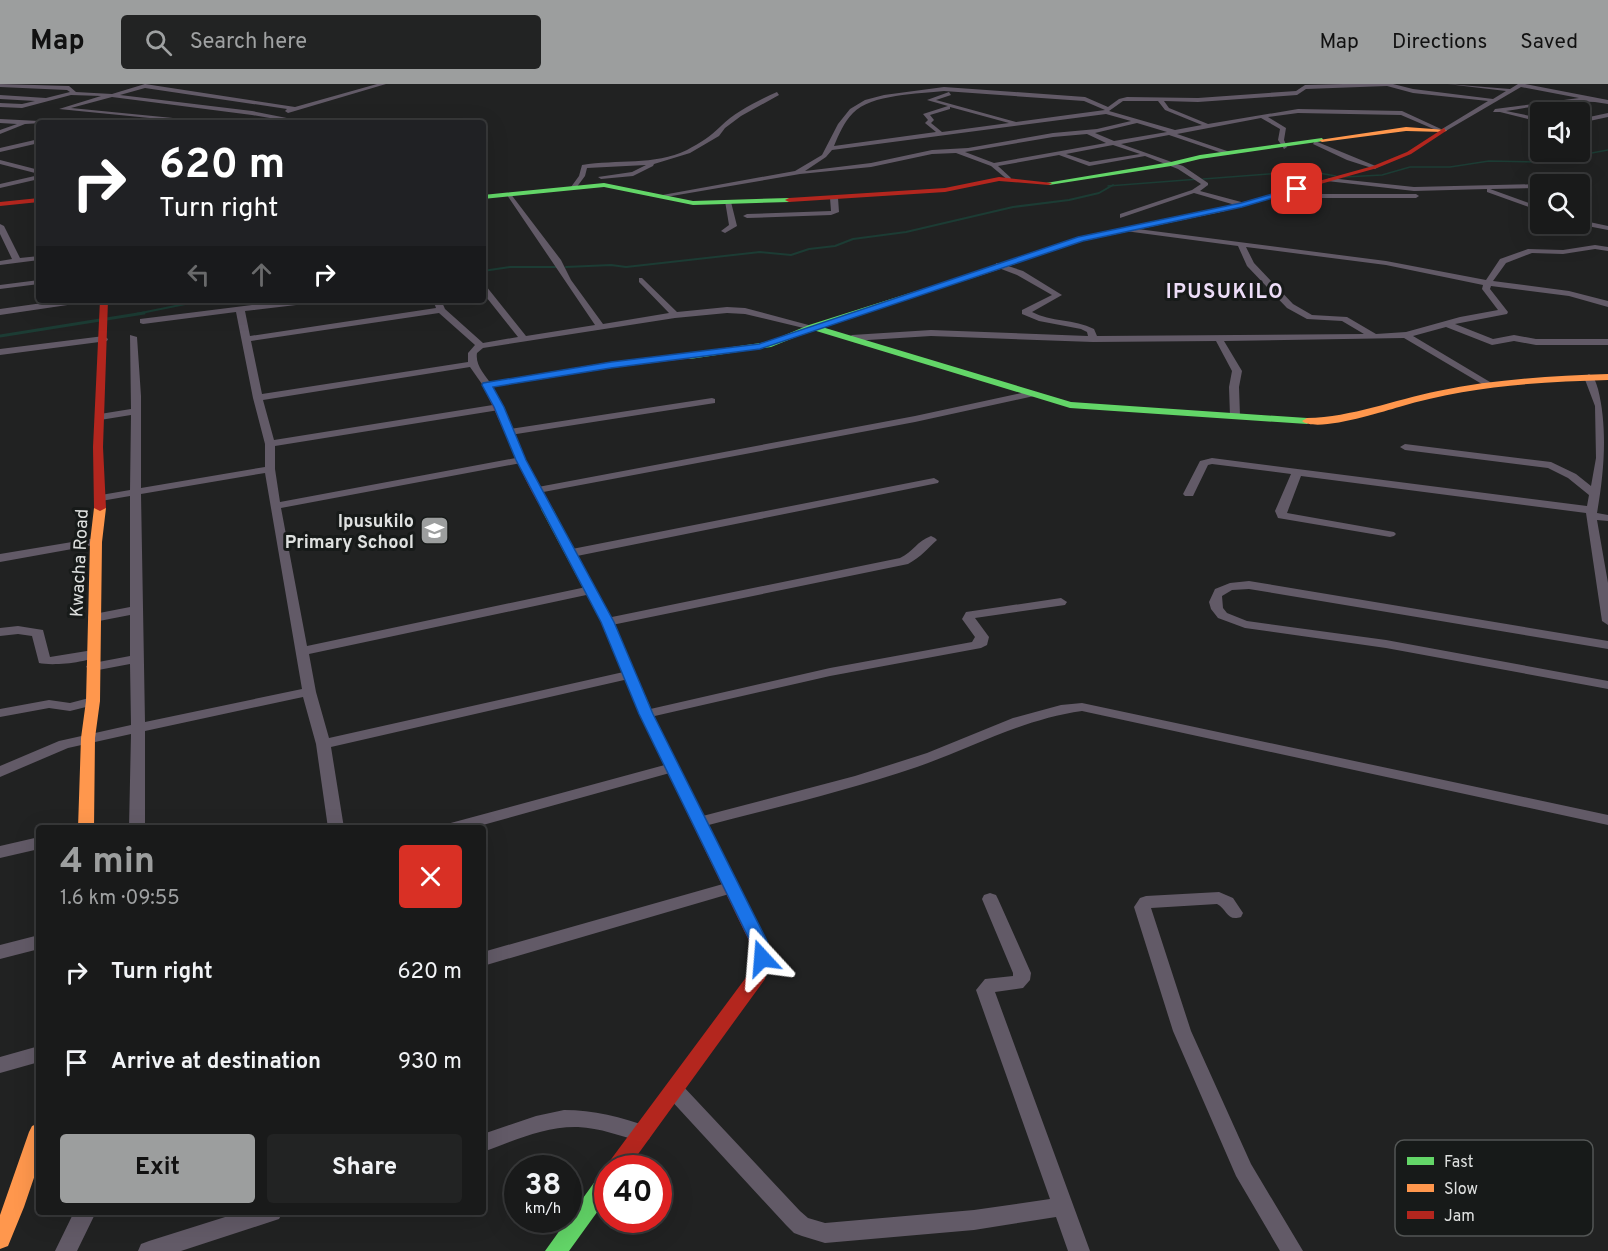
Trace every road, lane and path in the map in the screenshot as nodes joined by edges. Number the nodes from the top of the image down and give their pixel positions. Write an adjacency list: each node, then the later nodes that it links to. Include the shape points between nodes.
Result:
1 (67, 84): 7 (street)
2 (383, 84): 29 (street)
3 (1388, 84): 20 (street); 21 (street, via 1413,91)
4 (1450, 84): 8 (street)
5 (1521, 84): 8 (street); 17 (street)
6 (0, 86): 7 (street)
7 (59, 87): 11 (street, via 71,89)
8 (1509, 90): 21 (street)
9 (963, 91): 10 (street); 27 (street, via 930,100); 60 (street, via 933,89 867,101 847,115)
10 (986, 93): 14 (street); 27 (street)
11 (72, 94): 13 (street); 18 (street)
12 (777, 94): 67 (street, via 740,115 702,145)
13 (110, 95): 19 (street); 29 (street, via 145,86); 34 (street, via 62,109)
14 (1020, 95): 23 (street); 32 (street, via 1085,99)
15 (0, 97): 18 (street)
16 (1432, 97): 28 (street)
17 (1592, 99): 22 (street); 25 (street)
18 (46, 100): 26 (street, via 22,106)
19 (145, 100): 34 (street); 38 (street)
20 (1160, 100): 32 (street, via 1124,100); 50 (street, via 1167,109)
21 (1491, 100): 28 (street)
22 (1564, 100): 24 (street); 33 (street)
23 (1009, 102)
24 (1571, 102)
25 (1607, 102)
26 (0, 105)
27 (955, 106): 36 (street); 53 (street, via 926,114 931,120 928,123)
28 (1483, 107): 33 (street); 51 (street)
29 (295, 109): 38 (street)
30 (1593, 109): 35 (street)
31 (999, 110): 36 (street)
32 (1107, 111): 41 (street); 47 (street)
33 (1495, 111): 39 (street)
34 (101, 113): 42 (street)
35 (1608, 114): 40 (street)
36 (993, 115): 49 (street)
37 (1262, 116): 50 (street); 51 (street, via 1298,111 1402,113); 59 (street, via 1283,128)
38 (270, 117): 43 (street); 44 (street)
39 (1530, 118)
40 (1590, 118)
41 (1058, 119): 49 (street); 54 (street)
42 (185, 120)
43 (260, 120)
44 (290, 120)
45 (0, 121): 46 (street)
46 (27, 122): 48 (street); 52 (street)
47 (1137, 122): 54 (street); 55 (street)
48 (36, 123)
49 (1016, 123): 53 (street)
50 (1206, 124): 55 (street)
51 (1441, 129): 57 (street, via 1406,129); 72 (street, via 1410,153)
52 (0, 132)
53 (940, 132): 60 (street)
54 (1088, 132): 58 (street); 62 (street)
55 (1172, 132): 58 (street); 64 (street)
56 (36, 142): 61 (street)
57 (1315, 142): 59 (street); 72 (street)
58 (1109, 143): 63 (street); 65 (street)
59 (1284, 147): 64 (street)
60 (830, 148): 74 (street)
61 (0, 150)
62 (957, 151): 71 (street); 74 (street)
63 (1058, 153): 68 (street); 71 (street)
64 (1228, 153): 69 (street)
65 (1144, 156): 68 (street); 69 (street)
66 (0, 162): 70 (street)
67 (657, 162): 78 (street, via 633,174); 83 (street, via 584,166)
68 (1089, 164): 76 (street)
69 (1171, 164): 76 (street); 85 (street, via 1205,182 1205,187)
70 (11, 165): 73 (street); 75 (street)
71 (993, 165): 79 (street)
72 (1375, 167): 80 (street)
73 (0, 168)
74 (797, 173): 89 (street)
75 (36, 174)
76 (1113, 174): 79 (street, via 1053,183)
77 (36, 176): 81 (street)
78 (601, 177)
79 (1009, 179): 91 (street, via 945,190)
80 (1329, 180): 84 (street, via 1414,189); 86 (street)
81 (0, 186)
82 (1530, 186): 84 (street)
83 (574, 187): 87 (street); 89 (street, via 611,186)
84 (1481, 188): 97 (street)
85 (1194, 191): 96 (street); 100 (street)
86 (1285, 193): 90 (street); 96 (street)
87 (510, 195): 88 (street); 127 (street)
88 (486, 196)
89 (660, 196): 94 (street, via 693,204)
90 (1460, 196)
91 (834, 198): 93 (street); 98 (street, via 835,212)
92 (36, 200): 95 (street)
93 (796, 200): 94 (street); 98 (street)
94 (727, 202): 104 (street, via 733,226)
95 (0, 204)
96 (1242, 205): 100 (street)
97 (1530, 205)
98 (799, 215): 99 (street)
99 (747, 216)
100 (1124, 223): 105 (street); 110 (street)
101 (1590, 224): 103 (street)
102 (0, 226): 108 (street)
103 (1608, 228)
104 (725, 231)
105 (1242, 246): 113 (street, via 1386,263); 131 (street, via 1250,264 1290,306 1311,317 1344,319)
106 (1608, 249): 113 (street, via 1531,251 1503,261)
107 (36, 258): 108 (street)
108 (17, 261): 109 (street)
109 (0, 263)
110 (999, 265): 128 (street); 136 (street, via 1058,295 1026,313 1056,324 1086,328)
111 (642, 280): 124 (street)
112 (36, 282): 114 (street)
113 (1488, 282): 120 (street); 126 (street, via 1486,289 1504,312)
114 (0, 287)
115 (486, 292): 135 (street)
116 (61, 303): 123 (street)
117 (104, 303): 133 (street, Kwacha Road)
118 (289, 303): 121 (street)
119 (438, 303): 122 (street)
120 (1608, 304)
121 (240, 309): 125 (street); 134 (street)
122 (441, 310): 134 (street); 139 (street)
123 (0, 312)
124 (675, 315): 127 (street); 128 (street, via 734,310)
125 (143, 321)
126 (1447, 324): 129 (street); 138 (street, via 1492,342 1517,338 1536,342)
127 (601, 327): 135 (street)
128 (812, 327): 132 (street); 146 (street, via 753,348)
129 (1406, 335): 131 (street); 145 (street)
130 (133, 337): 151 (street)
131 (1375, 337): 137 (street)
132 (852, 338): 136 (street, via 941,333); 147 (street)
133 (104, 339): 140 (street); 153 (street, Kwacha Road)
134 (247, 339): 148 (street)
135 (524, 339): 139 (street)
136 (1092, 339): 137 (street)
137 (1219, 339): 152 (street, via 1237,370)
138 (1608, 342)
139 (481, 346): 142 (street, via 472,352)
140 (3, 352): 141 (street)
141 (0, 363)
142 (473, 364): 146 (street); 148 (street)
143 (1589, 377): 144 (street); 145 (street); 164 (street, via 1600,406 1601,458)
144 (1608, 377)
145 (1487, 384): 152 (street, via 1432,394 1334,422)
146 (487, 385): 150 (street)
147 (1031, 394): 152 (street, via 1088,407); 161 (street)
148 (258, 398): 155 (street)
149 (712, 401): 154 (street)
150 (499, 407): 154 (street); 155 (street)
151 (135, 411): 153 (street); 162 (street)
152 (1235, 416)
153 (100, 417): 165 (street, Kwacha Road)
154 (510, 432): 157 (street)
155 (270, 444): 158 (street)
156 (1405, 447): 164 (street, via 1551,465)
157 (521, 460): 161 (street); 166 (street)
158 (270, 468): 162 (street); 166 (street)
159 (1298, 471): 163 (street, via 1208,461); 167 (street); 169 (street, via 1282,516)
160 (934, 481): 172 (street)
161 (538, 490): 172 (street)
162 (135, 492): 165 (street); 177 (street)
163 (1189, 494)
164 (1593, 494): 167 (street)
165 (101, 498): 171 (street, Kwacha Road)
166 (275, 506): 183 (street)
167 (1591, 513): 168 (street); 176 (street)
168 (1608, 518)
169 (1390, 534)
170 (931, 540): 180 (street, via 922,545 918,554 904,561)
171 (96, 542): 173 (street); 178 (street, Kwacha Road)
172 (572, 553): 174 (street)
173 (0, 558)
174 (591, 590): 180 (street); 183 (street)
175 (1061, 602): 191 (street, via 971,615 969,619 982,637 976,645 830,672)
176 (1607, 602): 179 (street)
177 (135, 610): 178 (street); 184 (street)
178 (94, 618): 185 (street, Kwacha Road)
179 (1608, 621)
180 (607, 622): 186 (street)
181 (0, 632): 185 (street, via 38,633 44,660)
182 (1608, 645): 187 (street, via 1249,585 1225,587 1216,598 1216,609 1240,623 1312,632)
183 (302, 651): 188 (street)
184 (138, 658): 185 (street); 192 (street)
185 (93, 660): 189 (street, Kwacha Road)
186 (628, 675): 191 (street); 194 (street)
187 (1608, 685)
188 (309, 692): 192 (street); 194 (street)
189 (93, 700): 190 (street, via 70,707 49,704); 193 (street, Kwacha Road)
190 (0, 714)
191 (646, 714): 195 (street)
192 (138, 729): 193 (street); 200 (street)
193 (88, 738): 196 (street, via 58,746); 199 (street, Kwacha Road)
194 (323, 744): 201 (street)
195 (672, 768): 198 (street); 202 (street)
196 (0, 772)
197 (1608, 820): 198 (street, via 1082,707 1052,712 912,764)
198 (701, 822): 205 (street)
199 (86, 825)
200 (137, 825)
201 (336, 825)
202 (464, 825)
203 (36, 844): 204 (street)
204 (0, 852)
205 (730, 888): 210 (street); 213 (street, via 758,941 762,958 759,974)
206 (990, 899): 219 (street, via 1022,980 991,984 985,990)
207 (1235, 913): 228 (street, via 1220,898 1146,902 1142,907 1182,1032 1243,1170)
208 (36, 943): 209 (street)
209 (0, 952)
210 (486, 958)
211 (36, 1055): 212 (street)
212 (0, 1065)
213 (675, 1091): 214 (street); 219 (street, via 793,1218 802,1226 825,1233 974,1220)
214 (642, 1133): 215 (street, via 591,1119 567,1118); 217 (street)
215 (486, 1142)
216 (36, 1144): 220 (street)
217 (626, 1155)
218 (594, 1199): 226 (street)
219 (1062, 1207): 227 (street)
220 (7, 1209): 223 (street)
221 (84, 1215): 224 (street)
222 (263, 1215): 225 (street)
223 (0, 1239)
224 (66, 1251)
225 (149, 1251)
226 (556, 1251)
227 (1079, 1251)
228 (1292, 1251)

